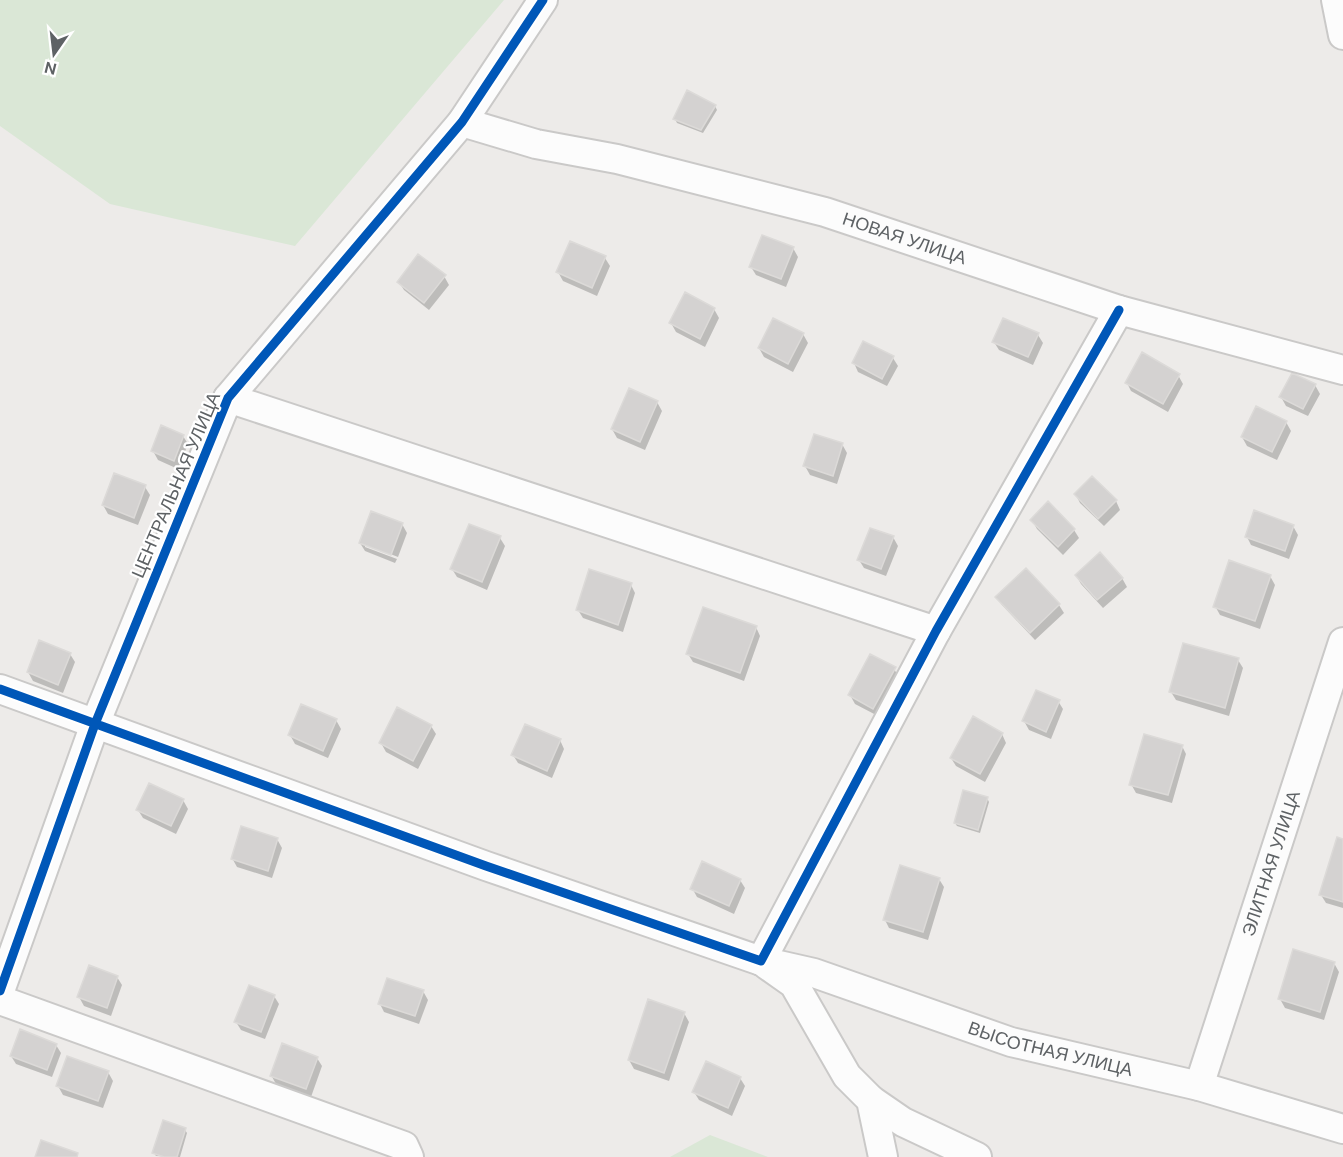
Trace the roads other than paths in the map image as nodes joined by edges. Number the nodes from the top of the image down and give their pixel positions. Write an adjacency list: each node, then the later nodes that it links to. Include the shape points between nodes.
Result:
1 (543, 0): 4 (street, ЦЕНТРАЛЬНАЯ УЛИЦА)
2 (1336, 0): 3 (street)
3 (1343, 35)
4 (462, 122): 5 (street, НОВАЯ УЛИЦА, via 536,144 617,159 825,212); 7 (street, ЦЕНТРАЛЬНАЯ УЛИЦА)
5 (1119, 310): 6 (street, НОВАЯ УЛИЦА); 8 (street)
6 (1343, 370)
7 (228, 398): 8 (street); 11 (street, ЦЕНТРАЛЬНАЯ УЛИЦА)
8 (936, 631): 12 (street)
9 (1343, 642): 15 (street, ЭЛИТНАЯ УЛИЦА)
10 (0, 689): 11 (street)
11 (94, 724): 12 (street); 13 (street, ЦЕНТРАЛЬНАЯ УЛИЦА)
12 (760, 961): 15 (street, ВЫСОТНАЯ УЛИЦА, via 814,974 1011,1042); 16 (street, via 794,984 848,1076)
13 (0, 992)
14 (0, 1000): 18 (street, via 404,1146)
15 (1200, 1086): 17 (street, ВЫСОТНАЯ УЛИЦА)
16 (871, 1100): 19 (street); 20 (street, via 903,1122)
17 (1343, 1129)
18 (410, 1157)
19 (883, 1157)
20 (977, 1157)

